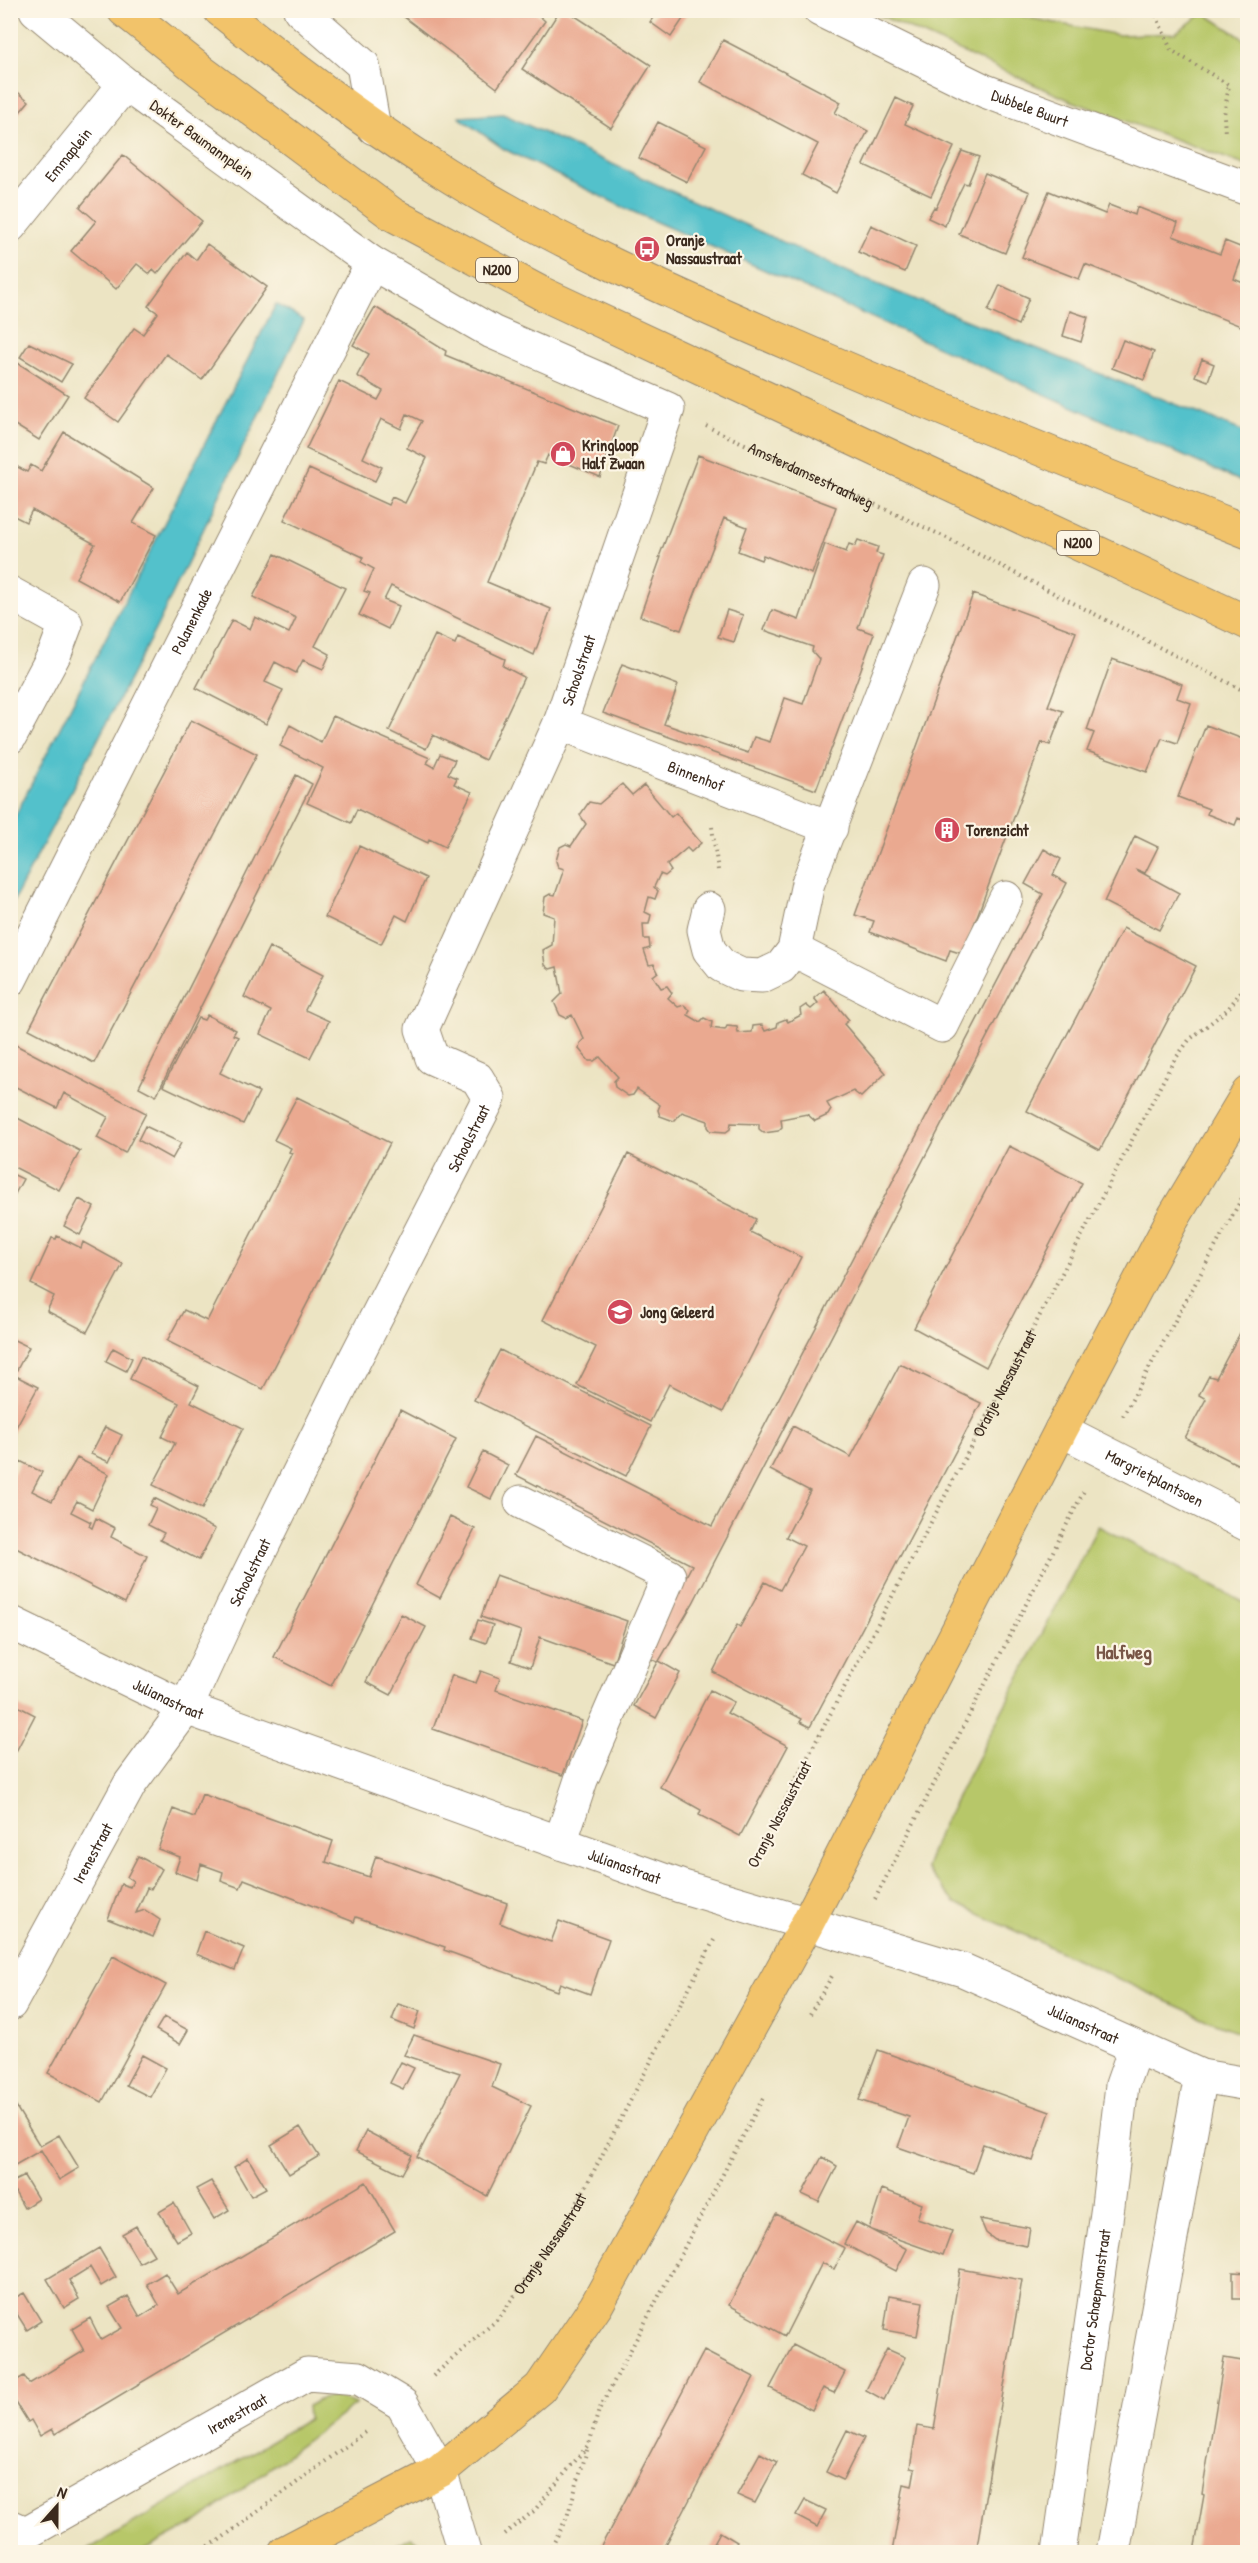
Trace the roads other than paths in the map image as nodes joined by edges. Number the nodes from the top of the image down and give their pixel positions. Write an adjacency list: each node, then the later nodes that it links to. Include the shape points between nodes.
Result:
1 (36, 10): 6 (street, Dokter Baumannplein)
2 (124, 10): 14 (main road, N200, via 212,80 412,224 541,294)
3 (220, 10): 7 (main road)
4 (300, 10): 7 (street, via 363,65)
5 (820, 10): 8 (street, Dubbele Buurt, via 985,92)
6 (125, 84): 9 (street, Emmaplein); 10 (street, Dokter Baumannplein)
7 (374, 128): 11 (main road, via 500,205 636,278 968,422)
8 (1246, 188)
9 (10, 226)
10 (372, 262): 15 (street, Schoolstraat, via 492,332 668,409); 21 (street, Polanenkade)
11 (1248, 532)
12 (924, 585): 17 (street)
13 (10, 593): 16 (street, via 66,624 55,653)
14 (1248, 623)
15 (560, 723): 17 (street, Binnenhof); 27 (street, Schoolstraat, via 422,1029 432,1058 477,1078 489,1098 348,1372)
16 (10, 737)
17 (831, 828): 20 (street, via 808,883)
18 (1006, 898): 20 (street, via 942,1026)
19 (709, 909): 20 (street, via 705,930 709,950 722,966 741,975 762,976 781,967)
20 (794, 950)
21 (10, 980)
22 (1248, 1093): 23 (main road, via 1172,1220)
23 (1061, 1430): 25 (street, Margrietplantsoen); 29 (main road)
24 (521, 1502): 28 (street, via 669,1576 581,1780)
25 (1248, 1525)
26 (10, 1622): 27 (street, Julianastraat)
27 (186, 1708): 28 (street, Julianastraat); 30 (street, Irenestraat, via 130,1784)
28 (560, 1843): 29 (street, Julianastraat, via 680,1886)
29 (807, 1924): 31 (street, Julianastraat, via 963,1970); 34 (main road, via 596,2306 540,2388)
30 (10, 2004)
31 (1135, 2048): 32 (street, Julianastraat); 38 (street, Doctor Schaepmanstraat, via 1122,2085)
32 (1201, 2076): 33 (street, Julianastraat); 39 (street)
33 (1248, 2084)
34 (440, 2471): 35 (street, Irenestraat, via 402,2404 359,2378 307,2374 26,2533); 36 (main road); 37 (street, Irenestraat)
35 (10, 2526)
36 (285, 2553)
37 (464, 2553)
38 (1059, 2553)
39 (1113, 2553)

